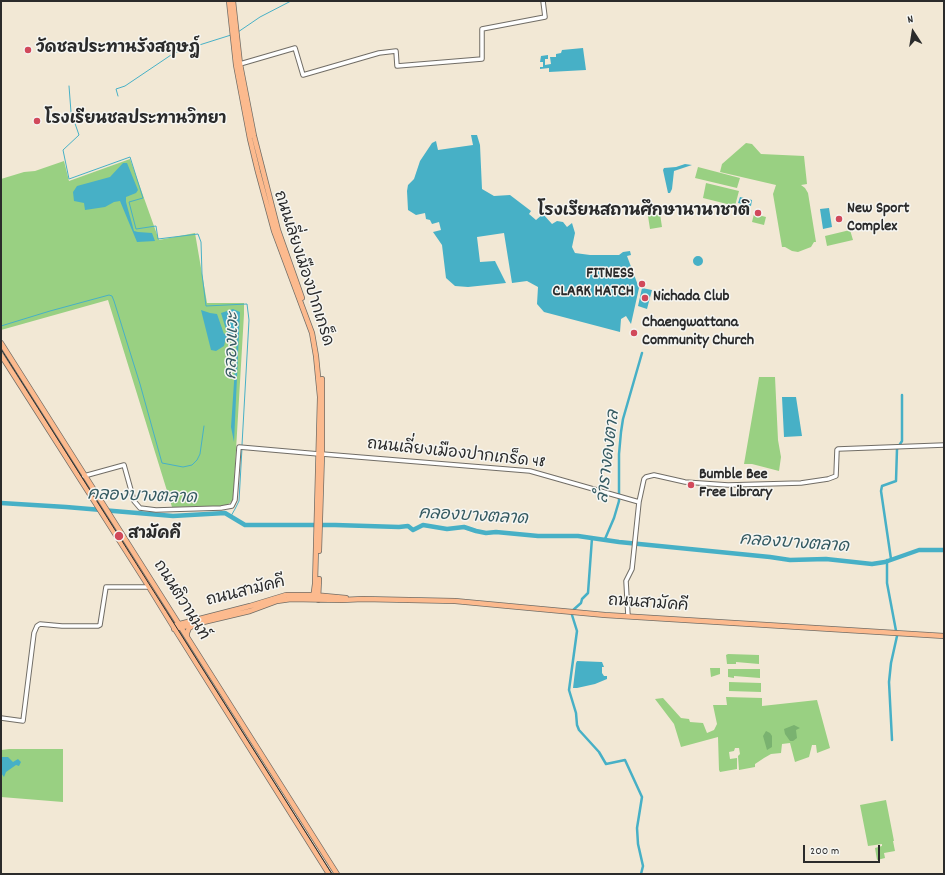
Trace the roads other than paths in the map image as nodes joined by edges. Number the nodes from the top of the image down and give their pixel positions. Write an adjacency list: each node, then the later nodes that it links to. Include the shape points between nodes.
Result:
1 (228, 1): 4 (main road, ถนนเลี่ยงเมืองปากเกร็ด)
2 (233, 1): 4 (main road, ถนนเลี่ยงเมืองปากเกร็ด)
3 (543, 1): 6 (street, via 545,17 482,29 482,59 396,66 396,51 379,53 303,75 295,48)
4 (234, 31): 5 (main road, ถนนเลี่ยงเมืองปากเกร็ด)
5 (235, 39): 6 (main road, ถนนเลี่ยงเมืองปากเกร็ด); 12 (main road, ถนนเลี่ยงเมืองปากเกร็ด, via 242,100 258,172 274,231 312,333 319,379)
6 (240, 64): 12 (main road, ถนนเลี่ยงเมืองปากเกร็ด, via 254,136 278,230 316,337 323,394)
7 (1, 343): 9 (main road, ถนนติวานนท์)
8 (1, 355): 10 (main road, ถนนติวานนท์)
9 (39, 402): 10 (main road); 13 (main road, ถนนติวานนท์)
10 (32, 404): 15 (main road, ถนนติวานนท์, via 95,502)
11 (944, 445): 14 (street, via 838,449 836,476 801,483 728,485 685,482 654,475 644,479)
12 (320, 454): 13 (street, ถนนเลี่ยงเมืองปากเกร็ด 48, via 241,447 235,500 228,508 140,508 134,501 124,465); 14 (street, ถนนเลี่ยงเมืองปากเกร็ด 48, via 530,472); 16 (main road, ถนนเลี่ยงเมืองปากเกร็ด)
13 (84, 476): 15 (main road, ถนนติวานนท์, via 101,501)
14 (639, 502): 22 (street, via 632,569 625,585)
15 (109, 519): 18 (main road, ถนนติวานนท์); 24 (main road, ถนนติวานนท์)
16 (318, 529): 17 (main road, ถนนเลี่ยงเมืองปากเกร็ด); 19 (main road, ถนนเลี่ยงเมืองปากเกร็ด)
17 (318, 586): 19 (main road, ถนนเลี่ยงเมืองปากเกร็ด); 20 (main road)
18 (149, 587): 25 (main road, ถนนติวานนท์); 28 (street, via 106,587 98,626 37,626 23,721)
19 (316, 597): 20 (main road, ถนนสามัคคี); 21 (main road, ถนนสามัคคี); 23 (main road, ถนนสามัคคี, via 277,601 250,611); 24 (main road, ถนนสามัคคี, via 286,595)
20 (330, 597): 21 (main road, ถนนสามัคคี)
21 (350, 599): 22 (main road, ถนนสามัคคี, via 455,600)
22 (628, 616): 26 (main road, ถนนสามัคคี)
23 (202, 621): 24 (main road, ถนนสามัคคี); 27 (main road, via 188,628)
24 (182, 624): 25 (main road, ถนนสามัคคี); 27 (main road, ถนนติวานนท์)
25 (173, 627): 30 (main road, ถนนติวานนท์)
26 (944, 636)
27 (188, 638): 29 (main road, ถนนติวานนท์)
28 (1, 718)
29 (308, 829): 30 (main road); 32 (main road, ถนนติวานนท์)
30 (303, 833): 31 (main road, ถนนติวานนท์)
31 (329, 874)
32 (337, 874)

